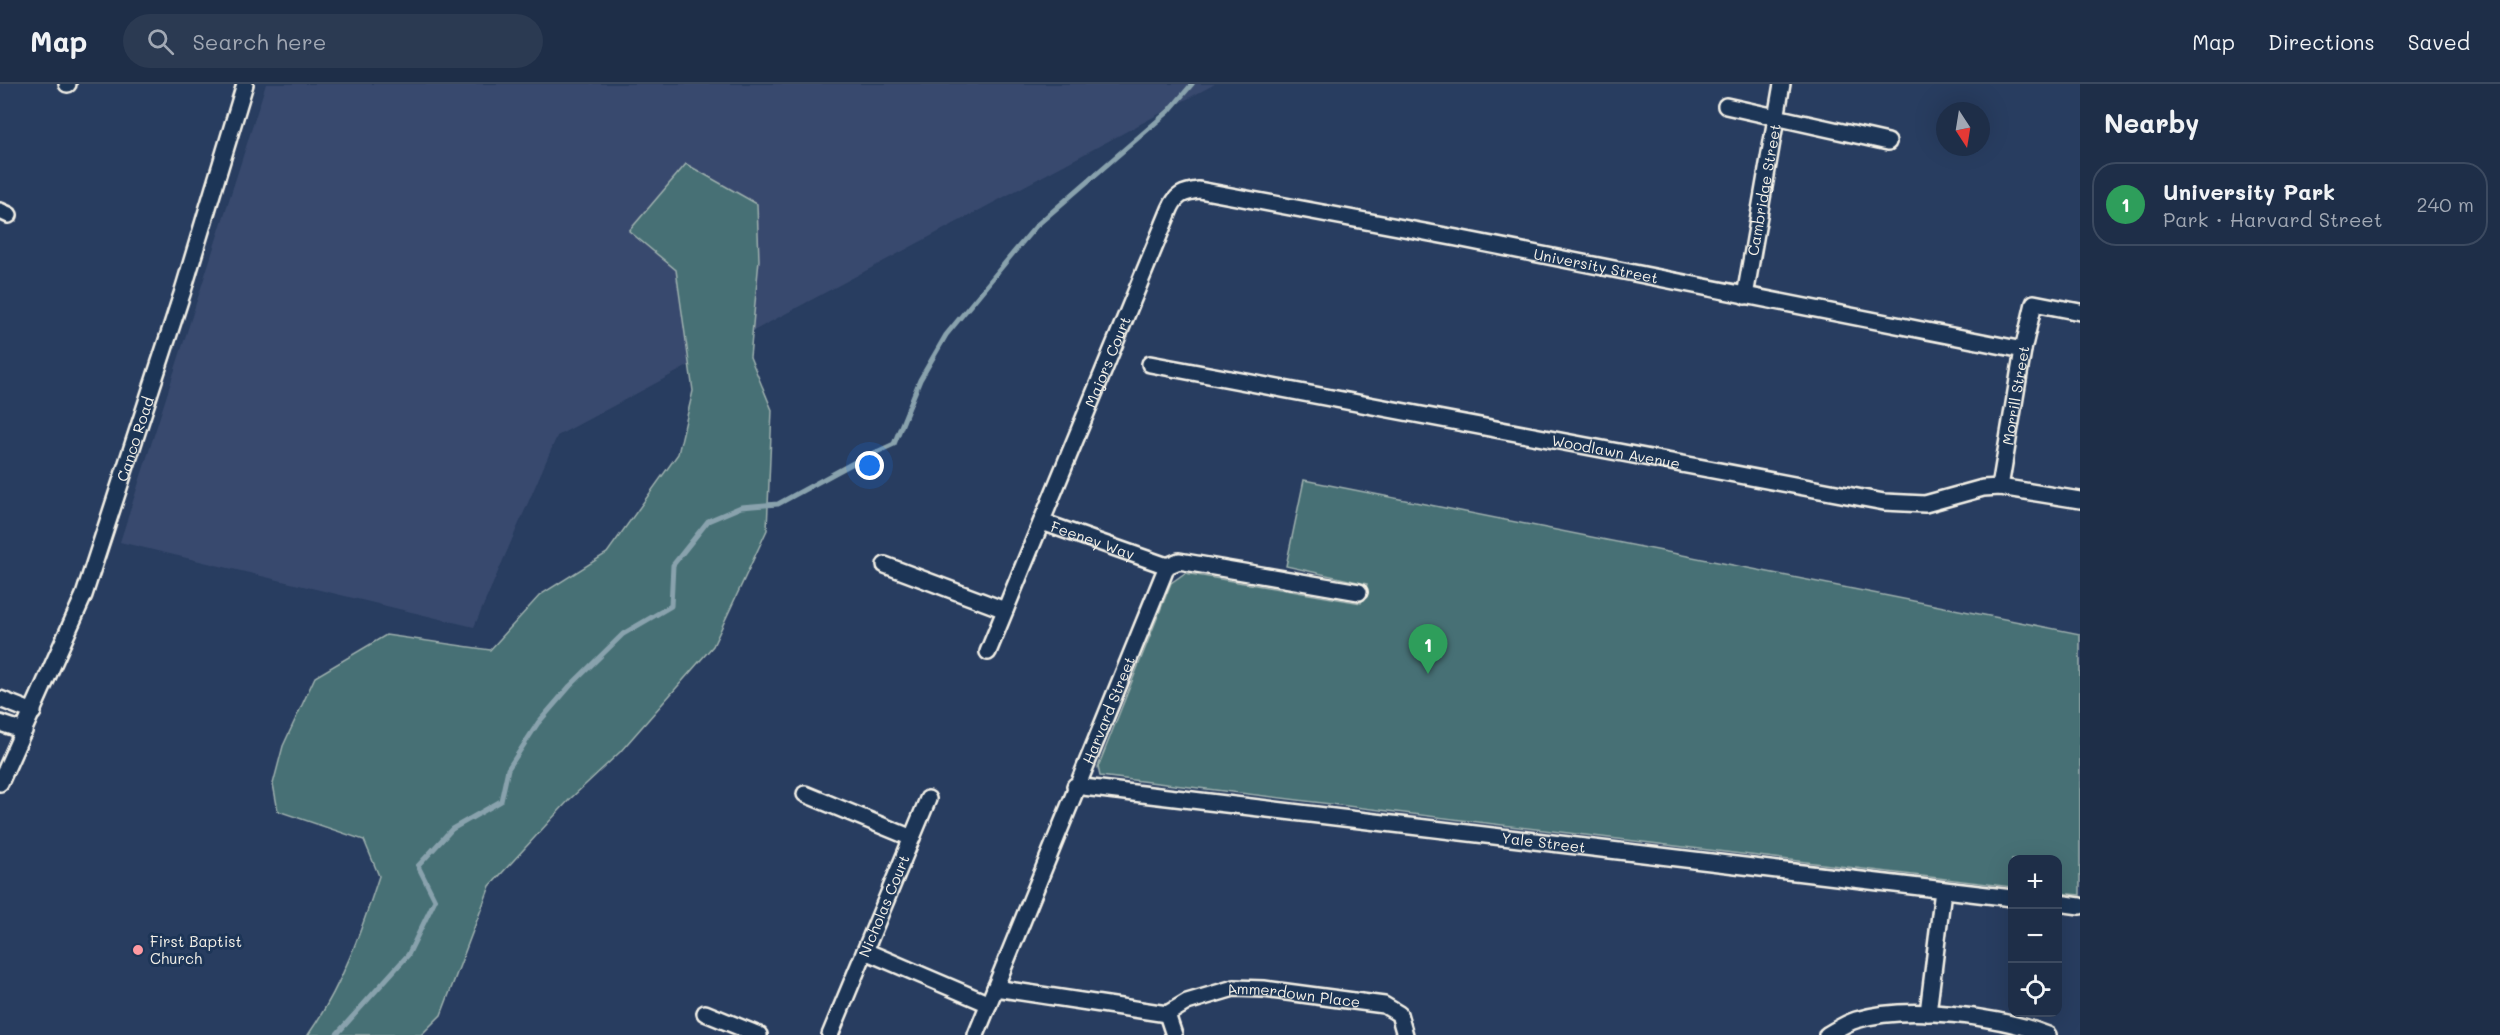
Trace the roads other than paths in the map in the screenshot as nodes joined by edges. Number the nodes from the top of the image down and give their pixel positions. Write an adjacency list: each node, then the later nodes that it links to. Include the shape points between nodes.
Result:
1 (245, 84): 20 (street, Canco Road, via 114,508 84,594)
2 (1782, 84): 4 (street, Cambridge Street)
3 (1726, 106): 4 (street)
4 (1775, 117): 5 (street); 7 (street, Cambridge Street)
5 (1888, 142)
6 (1173, 203): 7 (street, University Street, via 1186,191 1199,190); 13 (street, Majors Court)
7 (1745, 296): 9 (street, University Street)
8 (2080, 312): 9 (street, Morrill Street, via 2034,303)
9 (2023, 350): 11 (street, Morrill Street)
10 (1150, 364): 11 (street, Woodlawn Avenue, via 1884,502 1925,504)
11 (2000, 487): 12 (street, Woodlawn Avenue)
12 (2080, 500)
13 (1042, 522): 15 (street, Feeney Way); 17 (street, Feeney Way)
14 (885, 565): 17 (street)
15 (1167, 566): 16 (street, via 1179,561); 24 (street, Harvard Street)
16 (1359, 592)
17 (1005, 610): 18 (street, Feeney Way)
18 (988, 652)
19 (0, 699): 20 (street)
20 (33, 712): 22 (street, Canco Road)
21 (0, 723): 22 (street)
22 (24, 731): 23 (street, Canco Road)
23 (0, 783)
24 (1075, 786): 28 (street, Yale Street); 33 (street, Harvard Street)
25 (805, 794): 27 (street, Nicholas Court)
26 (928, 799): 27 (street, Nicholas Court)
27 (912, 838): 32 (street, Nicholas Court)
28 (1943, 890): 29 (street, Yale Street); 36 (street)
29 (2008, 897)
30 (2062, 904): 31 (street)
31 (2080, 906)
32 (865, 951): 34 (street, Nicholas Court); 39 (street)
33 (995, 988): 34 (street, Harvard Street); 37 (street)
34 (989, 1004): 40 (street, Harvard Street)
35 (705, 1013): 38 (street)
36 (1928, 1013): 43 (street, via 1881,1014 1854,1020); 44 (street, via 2021,1025)
37 (1167, 1014): 41 (street); 42 (street, Ammerdown Place, via 1187,1002 1234,988 1264,989 1384,1005 1399,1014)
38 (759, 1035)
39 (830, 1035)
40 (976, 1035)
41 (1174, 1035)
42 (1405, 1035)
43 (1827, 1035)
44 (2048, 1035)

